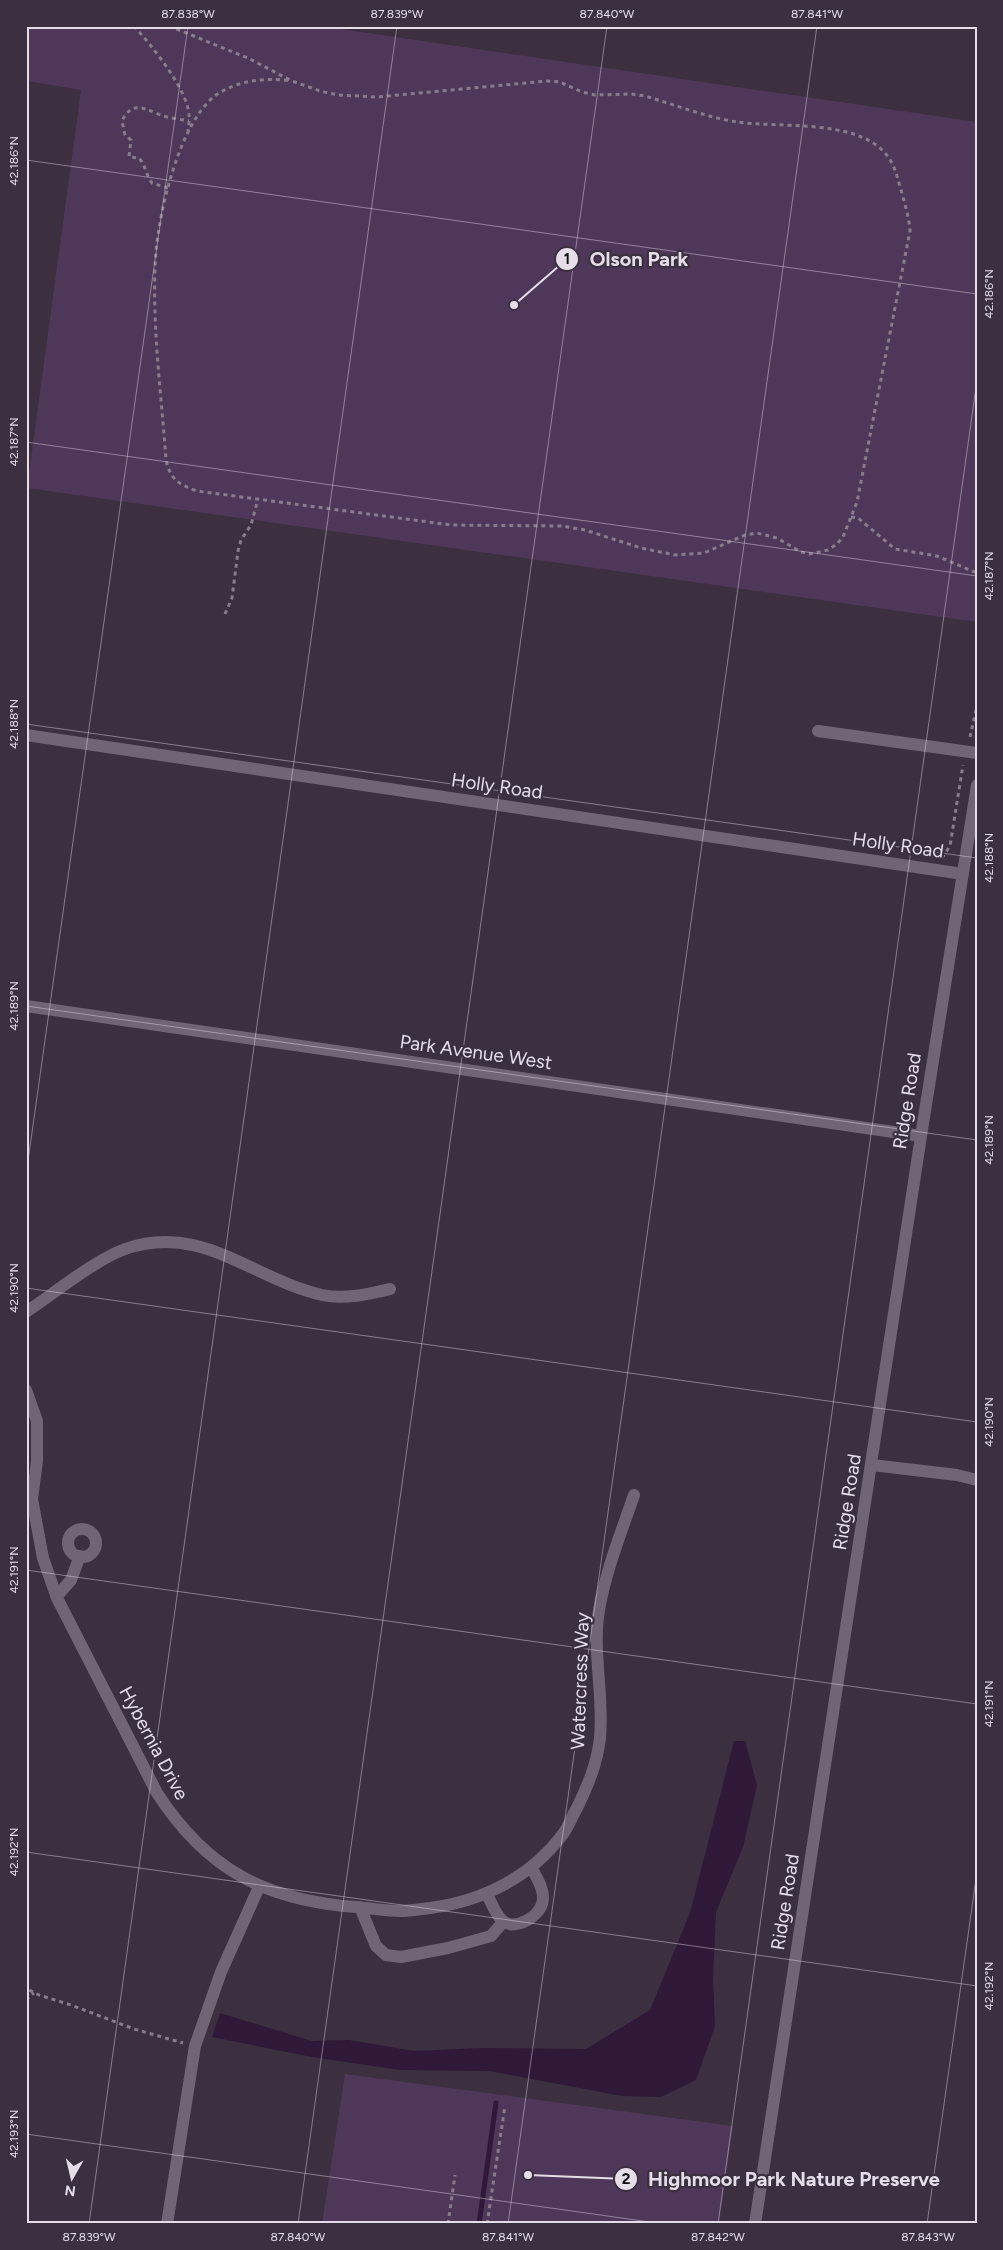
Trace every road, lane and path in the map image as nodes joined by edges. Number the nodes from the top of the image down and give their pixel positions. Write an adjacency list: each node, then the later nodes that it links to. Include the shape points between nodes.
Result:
1 (134, 26): 4 (path, via 176,84 188,109)
2 (169, 26): 3 (path, via 248,58)
3 (292, 81): 5 (path, via 269,79 229,88 206,105); 8 (path, via 320,92 356,97 520,82 560,82 595,95 645,96 737,122 815,126 857,134 872,141 893,164 910,231 857,502)
4 (189, 121): 5 (path); 6 (path, via 137,108 128,111 122,121 125,135 131,140 128,157 139,158 152,183)
5 (187, 134): 6 (path)
6 (168, 188): 7 (path, via 159,228 155,269 168,470 178,483 197,491)
7 (258, 499): 8 (path, via 451,525 562,526 675,555 704,553 757,534 777,538 801,552 819,553 837,544); 10 (path, via 251,525 241,540 232,598)
8 (851, 517): 9 (path, via 858,518 895,549 936,556)
9 (977, 573)
10 (224, 614)
11 (977, 706): 14 (path)
12 (818, 731): 14 (street)
13 (26, 735): 16 (street, Holly Road)
14 (971, 752): 16 (path, via 950,846 940,859)
15 (977, 785): 17 (street, Ridge Road)
16 (937, 870): 17 (street, Holly Road)
17 (963, 874): 19 (street, Ridge Road)
18 (26, 1006): 19 (street, Park Avenue West)
19 (921, 1136): 23 (street, Ridge Road)
20 (390, 1289): 21 (street, via 347,1296 324,1295 288,1285 200,1246 158,1242 123,1250)
21 (26, 1312)
22 (26, 1390): 27 (street, Hybernia Drive, via 37,1421 33,1503 42,1558)
23 (872, 1464): 24 (street); 42 (street, Ridge Road)
24 (977, 1480)
25 (634, 1495): 28 (street, Watercress Way, via 606,1578 599,1612 601,1714 593,1774 564,1833)
26 (80, 1556): 27 (street, via 71,1580)
27 (57, 1596): 29 (street, Hybernia Drive, via 157,1793 173,1818 212,1857)
28 (531, 1867): 30 (street, Watercress Way); 32 (street, via 543,1894 542,1905 528,1919 510,1924)
29 (259, 1887): 31 (street, Watercress Way, via 326,1905); 36 (street, via 208,2005)
30 (487, 1894): 31 (street, Watercress Way, via 448,1905 403,1911); 32 (street)
31 (360, 1907): 32 (street, via 376,1946 386,1954 400,1957 490,1936)
32 (503, 1922)
33 (26, 1983): 34 (path)
34 (34, 1993): 35 (path); 36 (path, via 134,2029)
35 (26, 2000)
36 (197, 2040): 39 (street)
37 (505, 2106): 41 (path)
38 (455, 2175): 40 (path)
39 (167, 2224)
40 (448, 2224)
41 (487, 2224)
42 (755, 2224)

